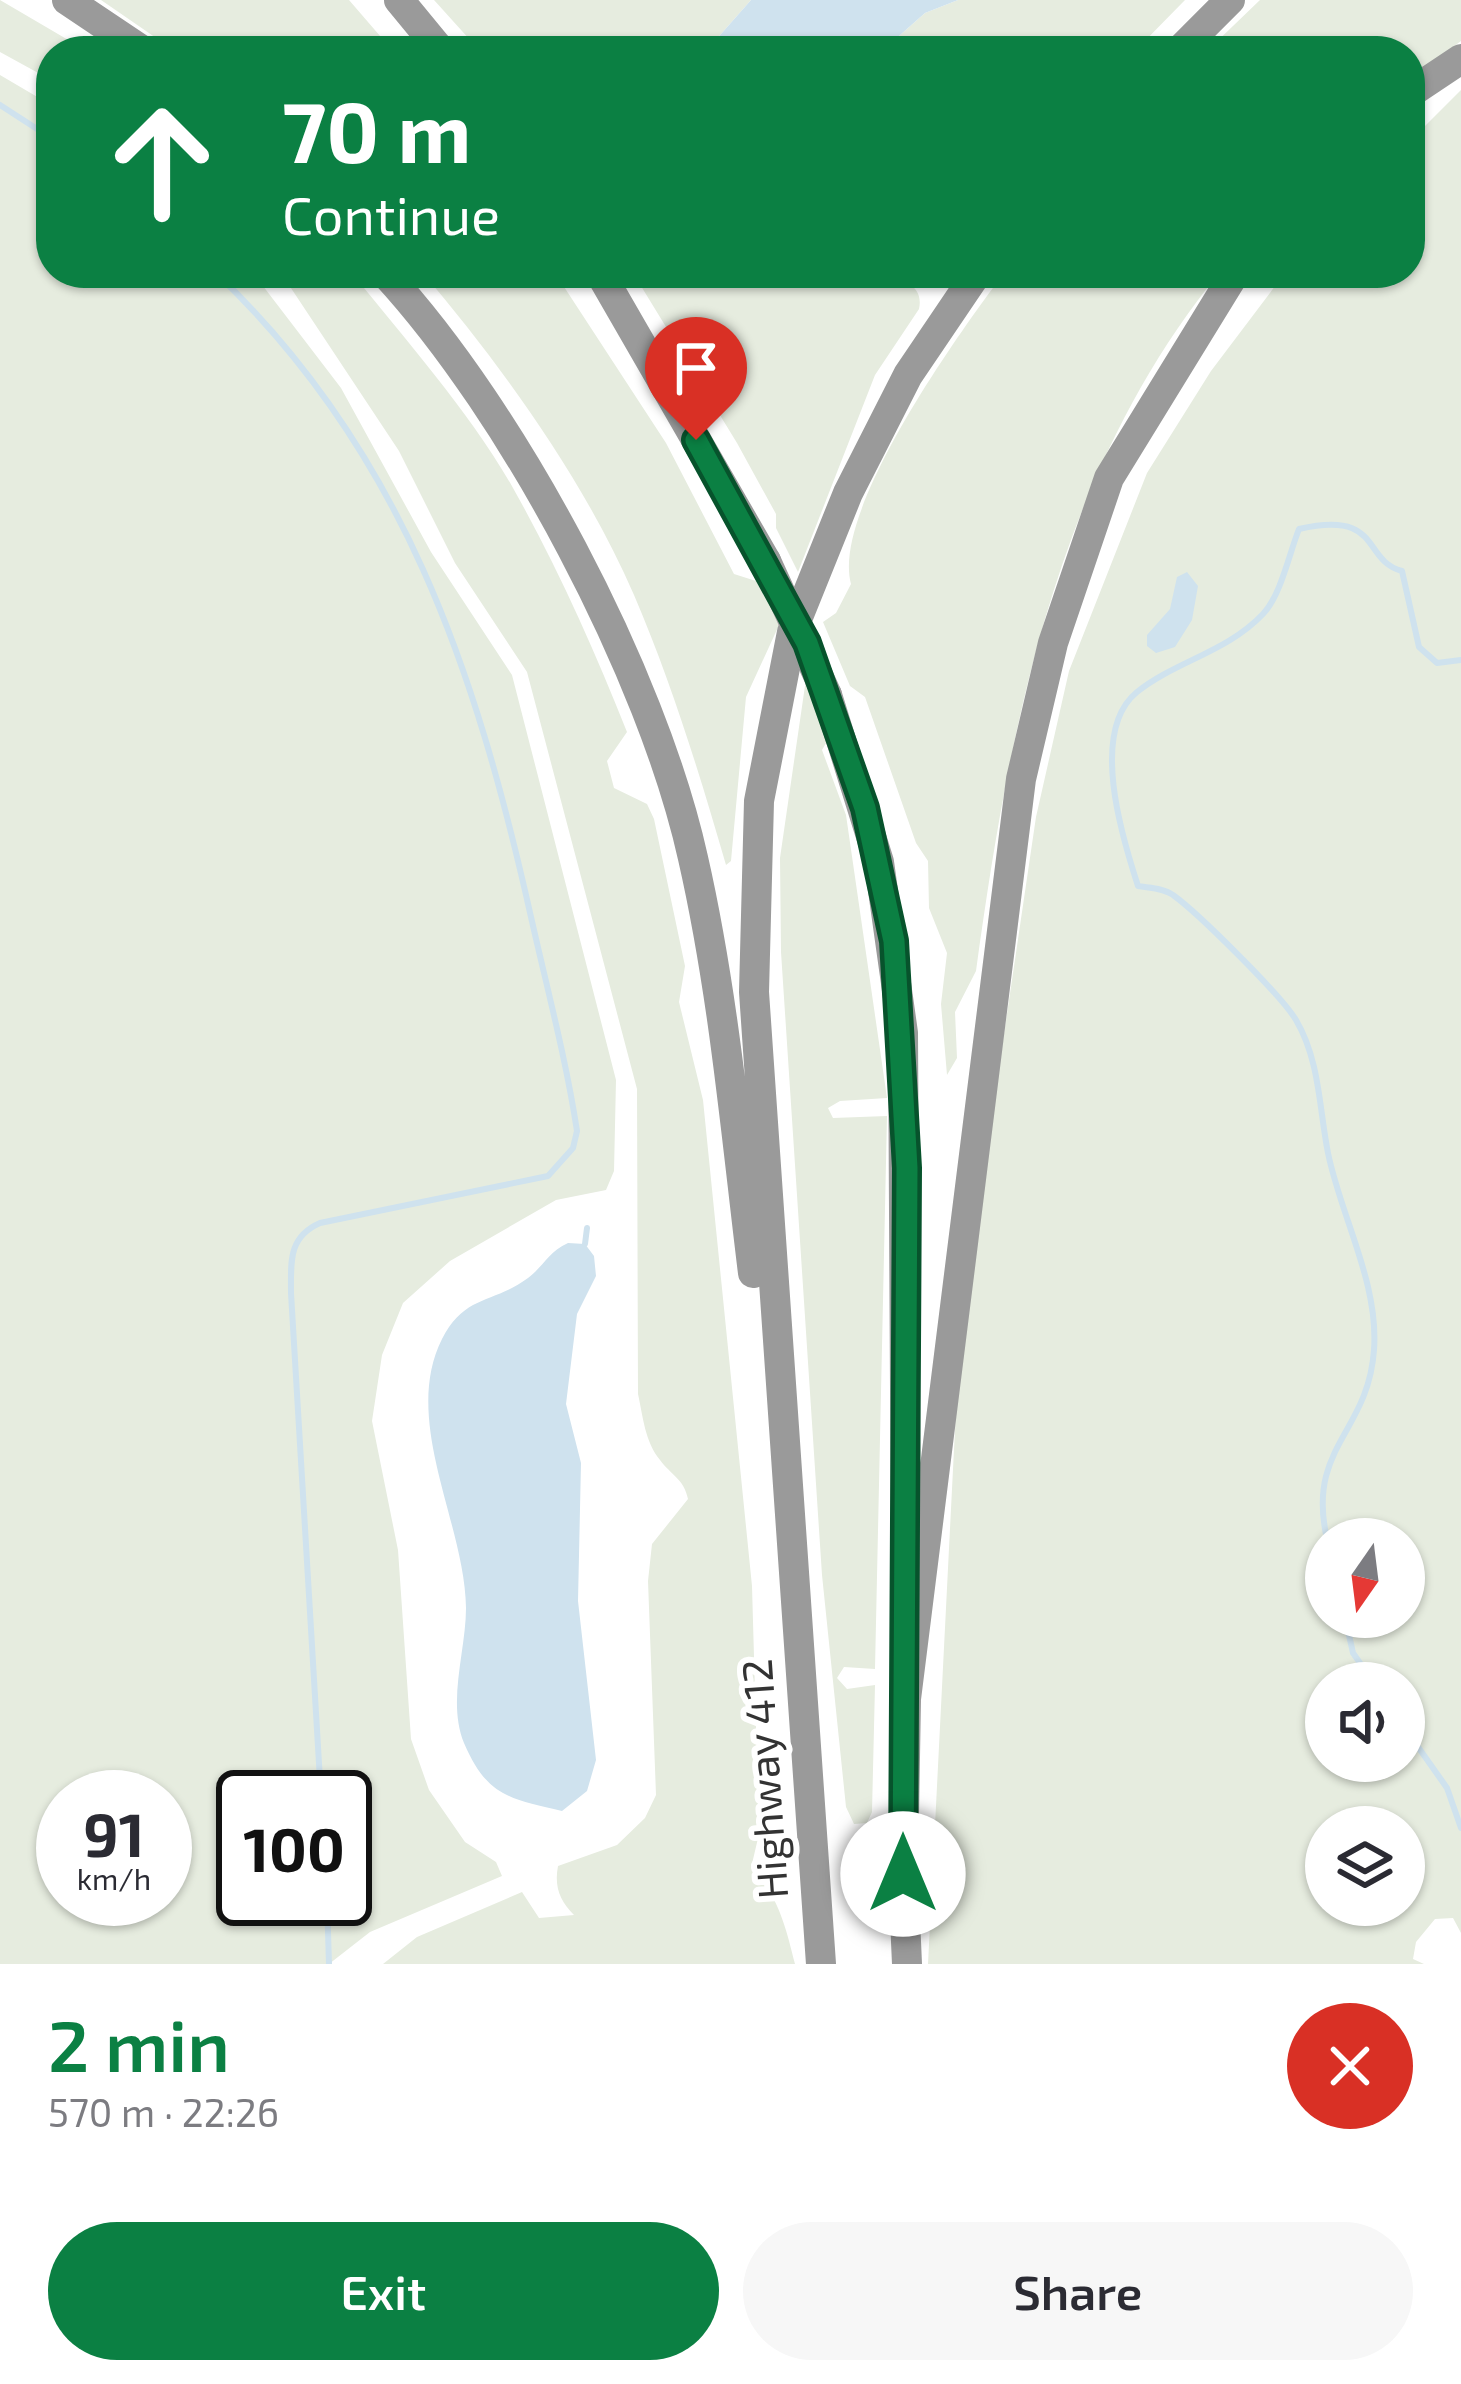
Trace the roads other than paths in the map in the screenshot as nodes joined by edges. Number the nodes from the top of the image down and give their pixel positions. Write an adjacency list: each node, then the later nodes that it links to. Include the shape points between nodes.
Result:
1 (67, 0): 4 (highway)
2 (399, 0): 5 (highway)
3 (1230, 0): 6 (highway)
4 (121, 36)
5 (429, 36)
6 (1194, 36)
7 (1461, 59): 8 (highway)
8 (1425, 83)
9 (397, 288): 13 (highway, via 472,387 590,580 692,854 730,1081)
10 (609, 288): 14 (highway, bridge, via 766,561 827,695 879,862 903,1033)
11 (967, 288): 13 (highway, via 908,375 848,493 792,632 759,801 754,992)
12 (1226, 288): 14 (highway, via 1109,478 1040,690 1012,841)
13 (792, 1587): 15 (highway, Highway 412)
14 (906, 1699): 16 (highway)
15 (821, 1964)
16 (907, 1964)

